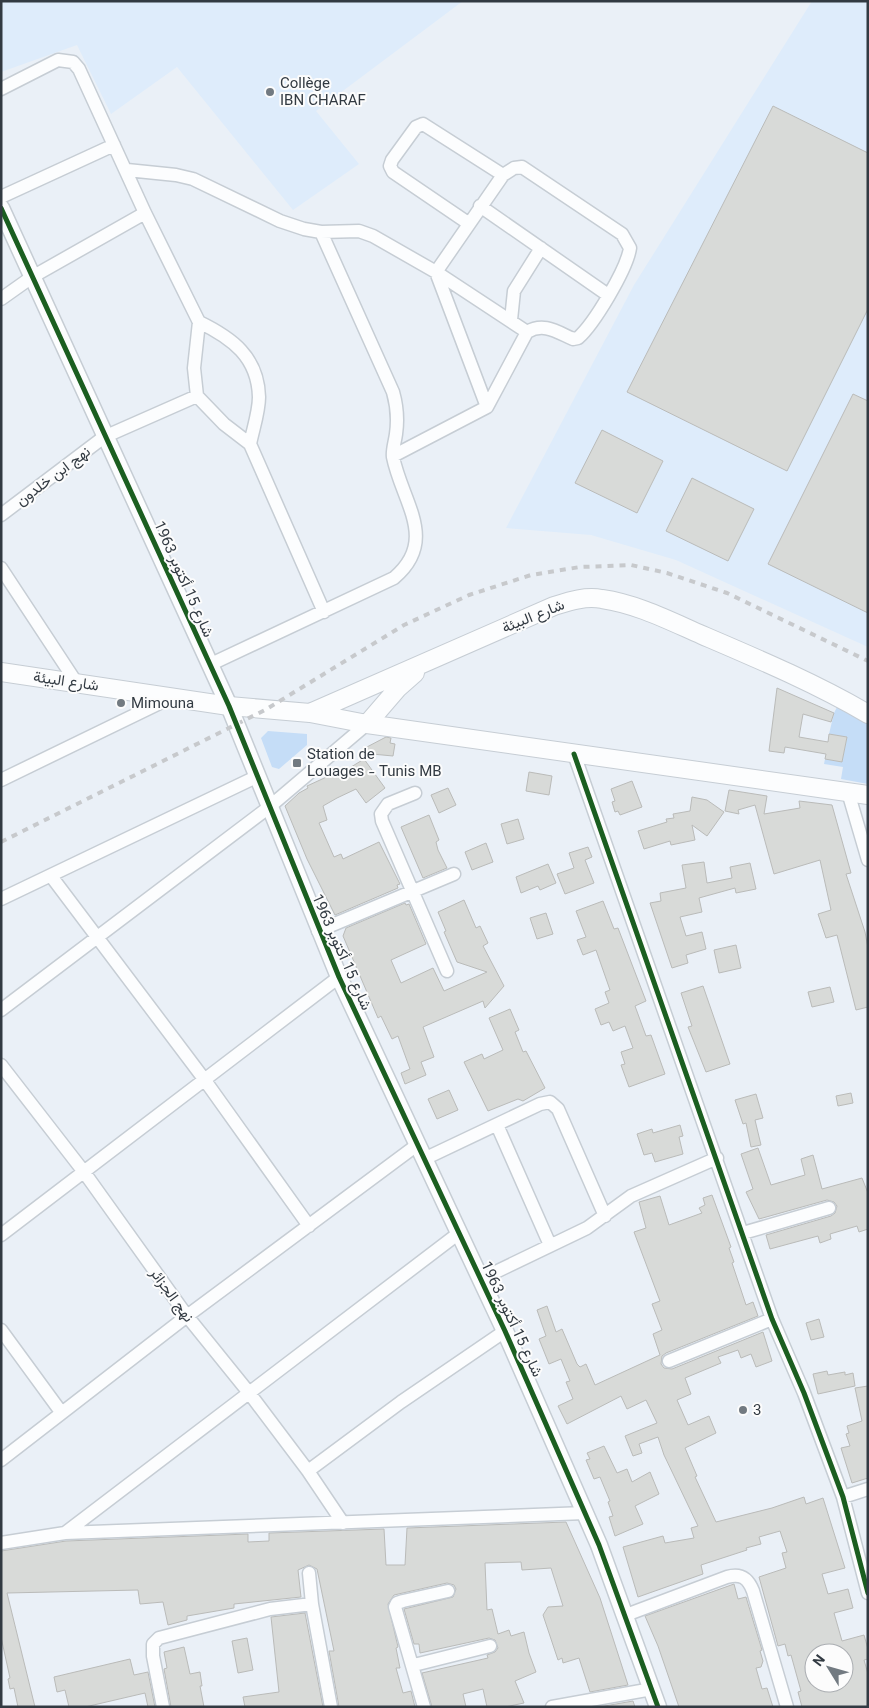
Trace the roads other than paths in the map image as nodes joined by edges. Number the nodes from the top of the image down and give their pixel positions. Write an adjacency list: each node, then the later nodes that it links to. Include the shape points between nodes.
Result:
1 (1, 89): 2 (street, via 58,60 73,62)
2 (114, 145): 3 (street); 5 (street)
3 (127, 170): 8 (street); 10 (street, via 176,174 193,179 280,221)
4 (502, 175): 6 (street); 9 (street, via 424,124 416,127 392,160 392,172); 14 (street, via 522,167 628,240 628,259)
5 (1, 196)
6 (480, 206): 9 (street); 11 (street)
7 (1, 208): 13 (street, شارع 15 أكتوبر 1963)
8 (145, 213): 13 (street); 17 (street)
9 (468, 223): 12 (street)
10 (322, 232): 12 (street, via 359,231); 23 (street, via 393,392 397,420)
11 (541, 248): 14 (street); 16 (street, via 514,291)
12 (436, 272): 16 (street); 20 (street)
13 (32, 277): 15 (street); 21 (street, شارع 15 أكتوبر 1963)
14 (608, 295): 18 (street, via 578,338 573,339 544,326)
15 (1, 299)
16 (511, 320): 18 (street)
17 (199, 322): 19 (street, via 194,368); 22 (street, via 226,336 248,359 259,397)
18 (527, 332): 20 (street)
19 (197, 396): 21 (street, نهج ابن خلدون); 22 (street, via 224,424)
20 (487, 407): 23 (street)
21 (104, 437): 24 (street, نهج ابن خلدون); 28 (street, شارع 15 أكتوبر 1963)
22 (250, 444): 26 (street)
23 (393, 456): 26 (street, via 415,522 417,539 412,556 404,570 394,578)
24 (1, 516)
25 (1, 568): 30 (street)
26 (324, 612): 28 (street)
27 (426, 662): 33 (main road, شارع البيئة); 34 (main road, شارع البيئة, via 554,606 580,598 600,599 645,611 753,657 836,695); 35 (main road)
28 (209, 664): 32 (street, شارع 15 أكتوبر 1963)
29 (1, 672): 30 (main road, شارع البيئة)
30 (76, 682): 31 (main road, شارع البيئة)
31 (172, 697): 32 (main road, شارع البيئة); 38 (street)
32 (229, 706): 33 (main road, شارع البيئة); 37 (street, شارع 15 أكتوبر 1963)
33 (310, 713): 35 (main road, شارع البيئة)
34 (868, 714)
35 (367, 724): 36 (main road, شارع البيئة); 42 (street)
36 (574, 754): 39 (main road, شارع البيئة); 57 (street)
37 (256, 777): 42 (street, شارع 15 أكتوبر 1963); 45 (street)
38 (1, 780)
39 (848, 792): 41 (main road, شارع البيئة); 43 (street)
40 (414, 793): 46 (street, via 388,804 381,814)
41 (868, 795)
42 (268, 808): 48 (street, شارع 15 أكتوبر 1963); 49 (street)
43 (868, 860)
44 (454, 874): 46 (street)
45 (51, 876): 47 (street); 49 (street)
46 (413, 892): 48 (street); 50 (street)
47 (1, 899)
48 (318, 931): 51 (street, شارع 15 أكتوبر 1963)
49 (98, 937): 52 (street); 54 (street)
50 (447, 971)
51 (339, 977): 54 (street); 56 (street, شارع 15 أكتوبر 1963)
52 (1, 1010)
53 (1, 1065): 58 (street, نهج الجزائر)
54 (204, 1080): 58 (street); 61 (street)
55 (497, 1125): 56 (street); 60 (street, via 540,1104 550,1102 556,1106); 65 (street)
56 (421, 1152): 61 (street); 63 (street, شارع 15 أكتوبر 1963)
57 (717, 1158): 60 (street, via 630,1196); 62 (street)
58 (84, 1172): 64 (street); 67 (street, نهج الجزائر)
59 (829, 1208): 62 (street)
60 (605, 1216): 65 (street)
61 (309, 1226): 67 (street)
62 (742, 1233): 68 (street)
63 (459, 1234): 66 (street, شارع 15 أكتوبر 1963); 72 (street)
64 (1, 1235)
65 (550, 1245): 66 (street)
66 (481, 1279): 70 (street, شارع 15 أكتوبر 1963)
67 (187, 1316): 72 (street, نهج الجزائر); 73 (street)
68 (772, 1319): 71 (street); 77 (street, via 804,1392)
69 (1, 1330): 73 (street)
70 (506, 1331): 75 (street, via 401,1402); 78 (street, شارع 15 أكتوبر 1963)
71 (668, 1360)
72 (250, 1394): 75 (street, نهج الجزائر); 80 (street)
73 (61, 1412): 74 (street)
74 (1, 1460)
75 (308, 1472): 79 (street, نهج الجزائر)
76 (868, 1490): 77 (street)
77 (843, 1497): 84 (street)
78 (585, 1513): 79 (street); 86 (street, شارع 15 أكتوبر 1963)
79 (343, 1523): 80 (street)
80 (65, 1533): 81 (street)
81 (1, 1543)
82 (309, 1574): 85 (street)
83 (448, 1590): 88 (street, via 396,1605)
84 (868, 1593)
85 (312, 1604): 91 (street, via 270,1609 159,1638 153,1644 153,1656); 92 (street)
86 (626, 1615): 89 (street, شارع 15 أكتوبر 1963); 95 (street, via 733,1576 745,1578 753,1591)
87 (490, 1646): 88 (street)
88 (414, 1664): 93 (street)
89 (652, 1690): 90 (street); 94 (street, شارع 15 أكتوبر 1963)
90 (556, 1706)
91 (163, 1707)
92 (331, 1707)
93 (424, 1707)
94 (658, 1707)
95 (788, 1707)

